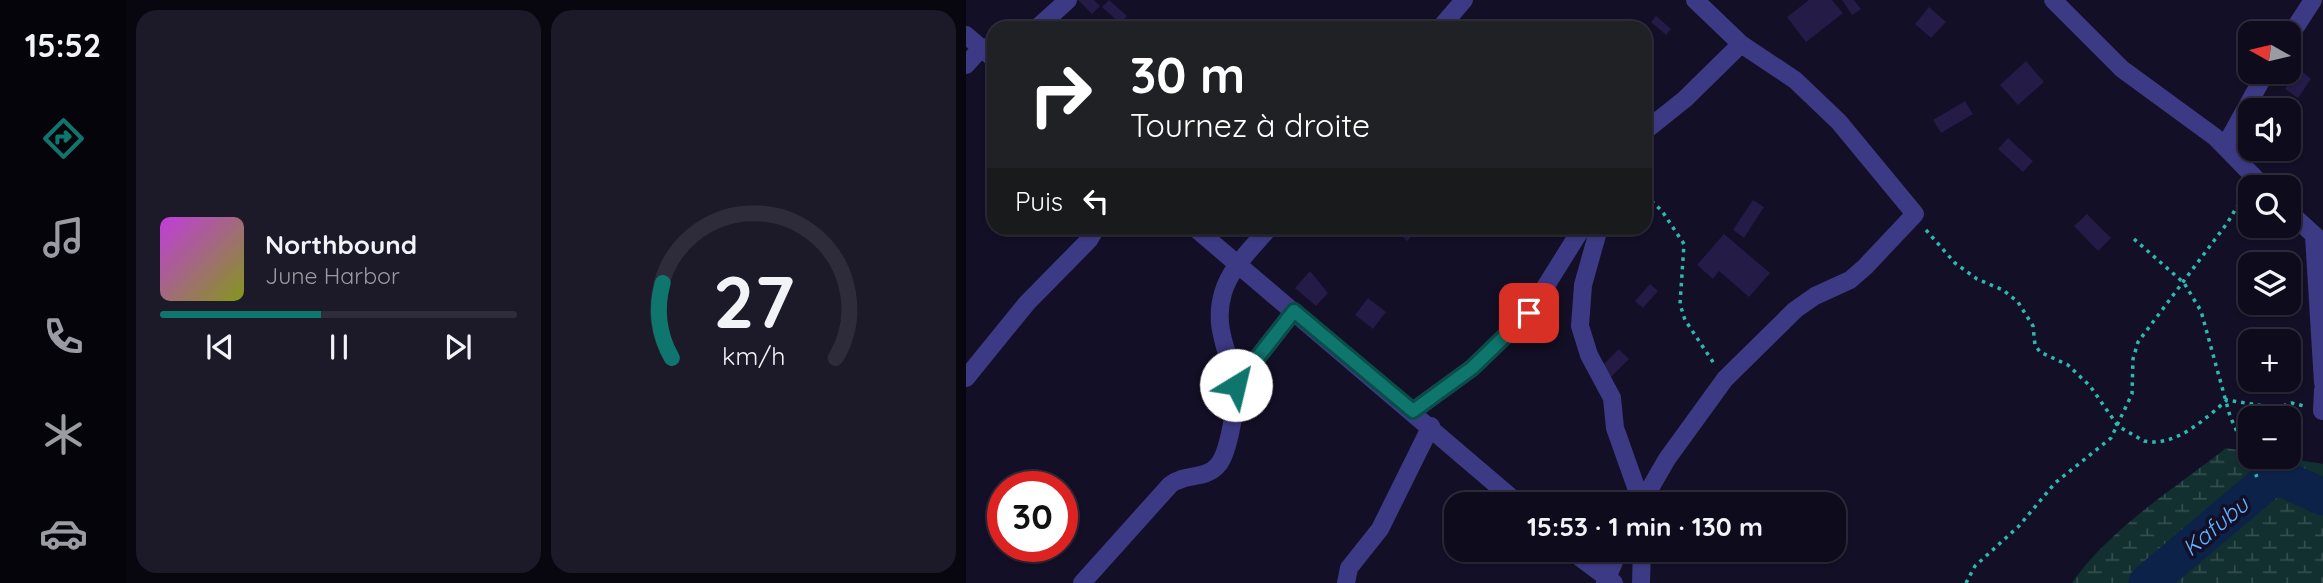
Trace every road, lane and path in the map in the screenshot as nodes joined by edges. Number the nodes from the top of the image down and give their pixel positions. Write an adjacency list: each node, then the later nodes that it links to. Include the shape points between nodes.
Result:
1 (1068, 0): 6 (street)
2 (1464, 0): 7 (street)
3 (1695, 0): 10 (street)
4 (2053, 0): 16 (street, via 2122,69)
5 (2313, 0): 8 (street)
6 (1045, 21)
7 (1446, 21)
8 (2299, 21)
9 (966, 35): 11 (street)
10 (1741, 44): 15 (street); 20 (street, via 1794,80 1839,122)
11 (987, 52)
12 (987, 54): 13 (street)
13 (966, 65)
14 (2259, 84): 16 (street)
15 (1652, 125)
16 (2225, 146): 17 (street)
17 (2244, 167): 18 (street); 30 (path, via 2235,211)
18 (2252, 175)
19 (1652, 202): 33 (path, via 1684,244 1680,304 1685,320)
20 (1914, 214): 33 (street, via 1865,267 1795,310); 41 (path, via 1955,263 2018,302 2033,327 2040,352 2068,365 2090,386)
21 (2301, 224): 28 (street)
22 (1092, 235): 32 (street, via 1027,303)
23 (1203, 235): 29 (street)
24 (1263, 235): 29 (street)
25 (1578, 235): 38 (street, via 1529,313 1472,368)
26 (1597, 235): 44 (street, via 1583,285 1580,326 1589,355 1612,398 1615,428)
27 (2134, 239): 30 (path)
28 (2318, 240): 34 (street)
29 (1238, 264): 31 (street); 35 (street, via 1223,292 1219,328)
30 (2184, 283): 37 (path, via 2201,311); 41 (path, via 2138,342 2132,394)
31 (1294, 311): 35 (street); 38 (street)
32 (966, 378)
33 (1725, 379): 45 (street)
34 (2323, 383)
35 (1236, 385): 50 (street, via 1227,451 1218,466 1206,474 1177,479)
36 (2323, 390): 39 (street)
37 (2227, 400): 39 (path, via 2276,408 2292,403); 41 (path, via 2189,431 2149,442); 42 (path)
38 (1413, 411): 40 (street)
39 (2322, 411)
40 (1431, 426): 43 (street); 51 (street, via 1380,529 1349,568)
41 (2118, 426): 53 (path, via 1975,566)
42 (2257, 477)
43 (1505, 492)
44 (1638, 492)
45 (1648, 492)
46 (1585, 562): 49 (street)
47 (1615, 562): 49 (street)
48 (1642, 562): 52 (street)
49 (1609, 581)
50 (1082, 583)
51 (1346, 583)
52 (1641, 583)
53 (1966, 583)

